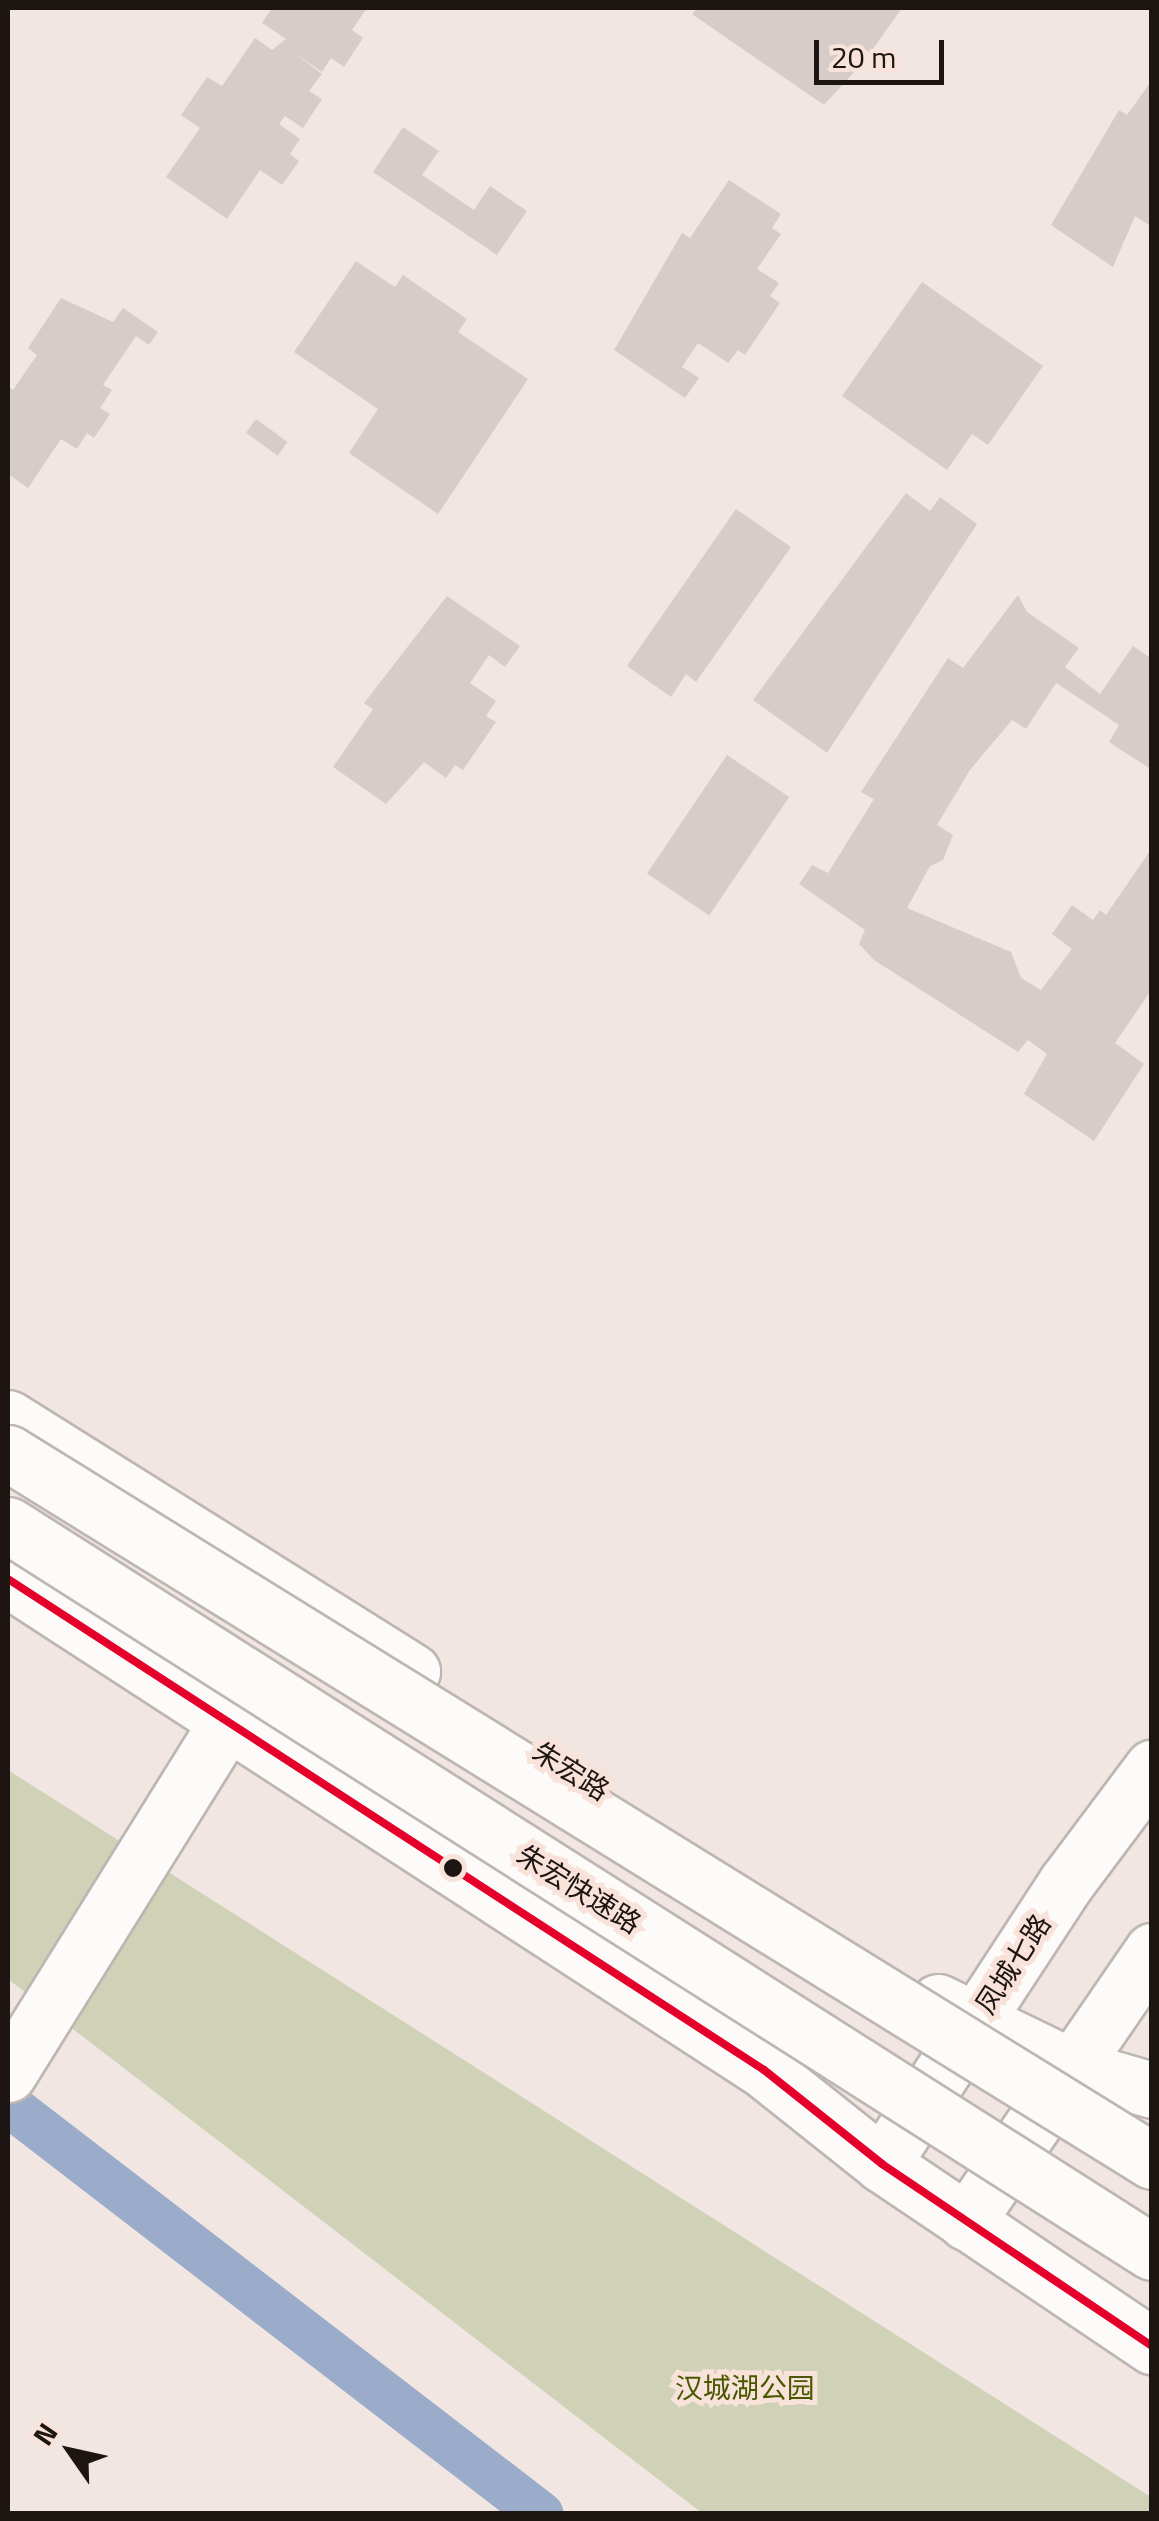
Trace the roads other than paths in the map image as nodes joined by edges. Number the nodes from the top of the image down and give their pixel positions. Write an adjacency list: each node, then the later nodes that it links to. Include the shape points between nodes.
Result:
1 (8, 1418): 8 (main road, 朱宏路)
2 (8, 1453): 12 (main road, bridge)
3 (8, 1525): 15 (main road, 朱宏快速路, bridge)
4 (8, 1579): 5 (main road)
5 (228, 1720): 10 (main road); 13 (main road, via 764,2070)
6 (1152, 1768): 8 (main road, 凤城七路)
7 (1152, 1950): 9 (main road)
8 (974, 2024): 9 (main road, 朱宏路); 13 (main road, 凤城七路)
9 (1072, 2067): 11 (main road, 朱宏路); 14 (main road)
10 (10, 2069)
11 (1152, 2090)
12 (1152, 2161)
13 (882, 2164): 14 (main road)
14 (966, 2222): 16 (main road)
15 (1152, 2252)
16 (1152, 2346)

